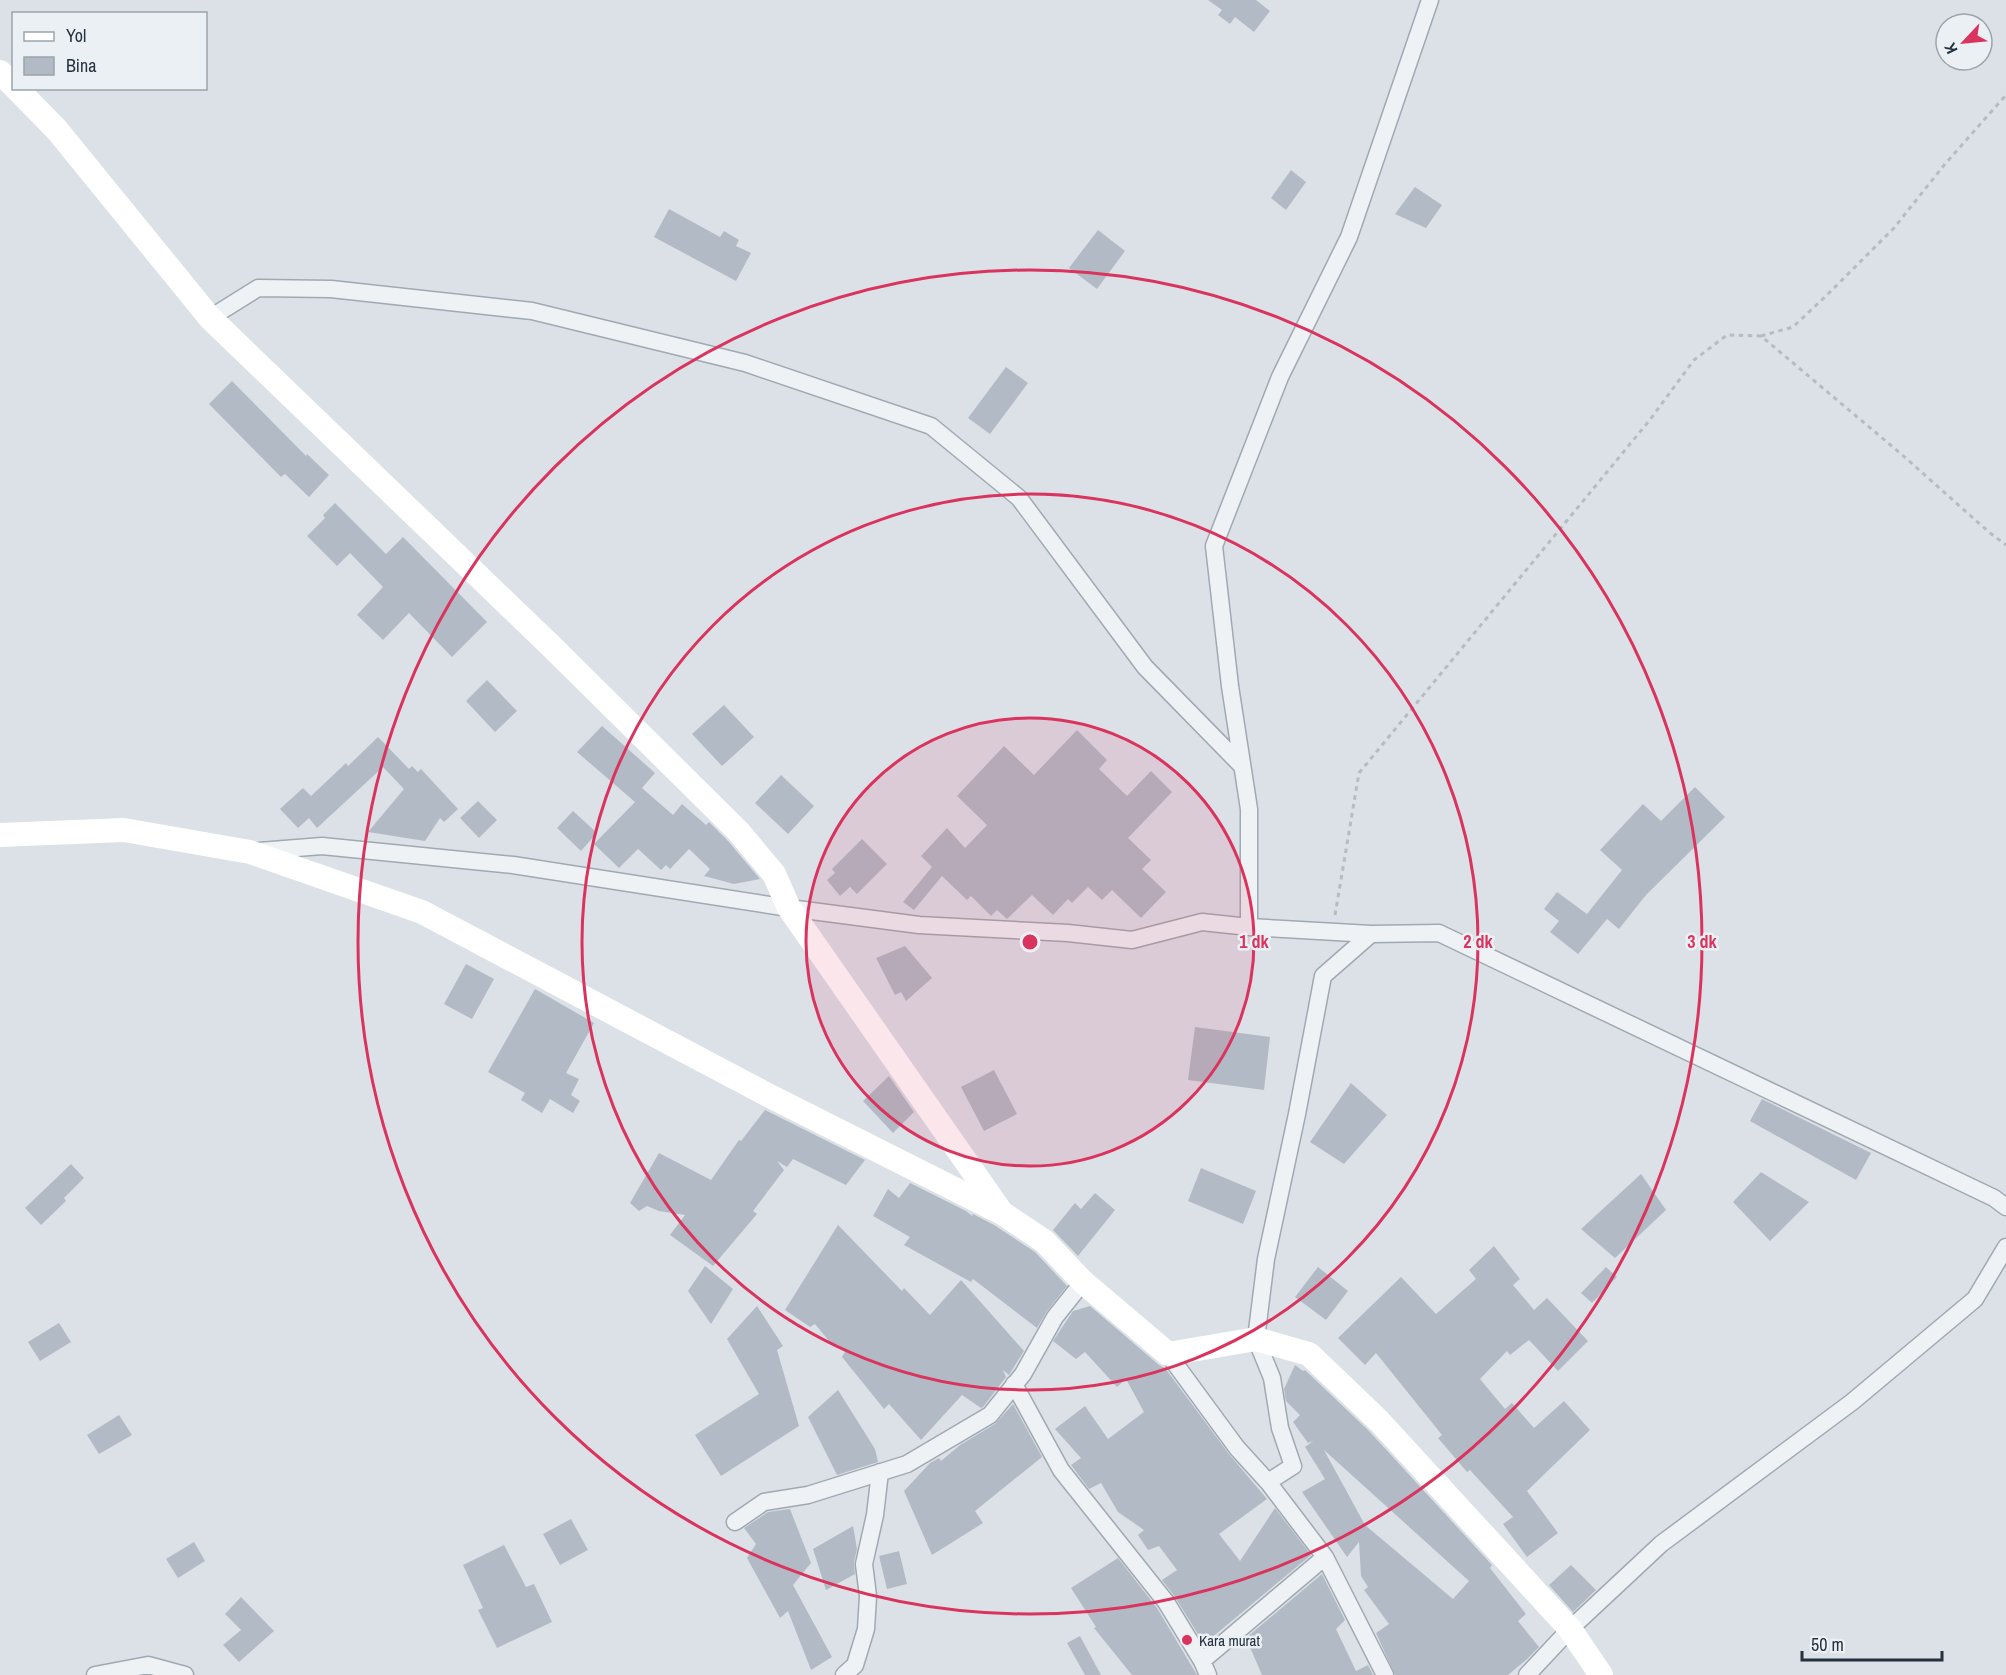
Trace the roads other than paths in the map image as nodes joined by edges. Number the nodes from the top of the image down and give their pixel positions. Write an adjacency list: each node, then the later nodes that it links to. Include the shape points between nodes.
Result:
1 (1430, 0): 6 (street, via 1349,237 1280,376 1214,546)
2 (0, 72): 3 (street)
3 (12, 84)
4 (18, 90): 5 (street, via 57,130)
5 (210, 318): 6 (street, via 258,288 331,289 532,311 745,363 931,426 1019,498 1145,667); 9 (street, via 738,831 774,874)
6 (1242, 766): 10 (street, via 1249,809)
7 (0, 835): 8 (street, via 124,830)
8 (250, 852): 9 (street, via 322,846 502,863); 13 (street, via 422,912 764,1093)
9 (789, 908): 10 (street, via 919,925 1132,940 1202,922); 13 (street)
10 (1248, 927): 11 (street)
11 (1371, 934): 12 (street, via 1439,933); 16 (street, via 1323,976 1266,1258)
12 (2006, 1207)
13 (1002, 1213): 15 (street, via 1044,1241)
14 (2006, 1247): 23 (street, via 1975,1299 1852,1402 1661,1544)
15 (1083, 1282): 17 (street); 18 (street)
16 (1256, 1339): 17 (street); 20 (street, via 1272,1378 1280,1428 1293,1466); 23 (street, via 1309,1354 1379,1422)
17 (1168, 1354): 20 (street, via 1237,1448)
18 (1014, 1384): 19 (street, via 990,1415 907,1464); 24 (street, via 1062,1470 1166,1602)
19 (880, 1472): 21 (street, via 808,1495 764,1502); 27 (street, via 864,1564 868,1596 866,1629 855,1665)
20 (1268, 1482): 22 (street)
21 (735, 1522)
22 (1325, 1557): 24 (street); 28 (street)
23 (1570, 1629): 29 (street); 30 (street)
24 (1205, 1668)
25 (95, 1675): 26 (street, via 148,1665)
26 (185, 1675)
27 (844, 1675)
28 (1385, 1675)
29 (1527, 1675)
30 (1601, 1675)

